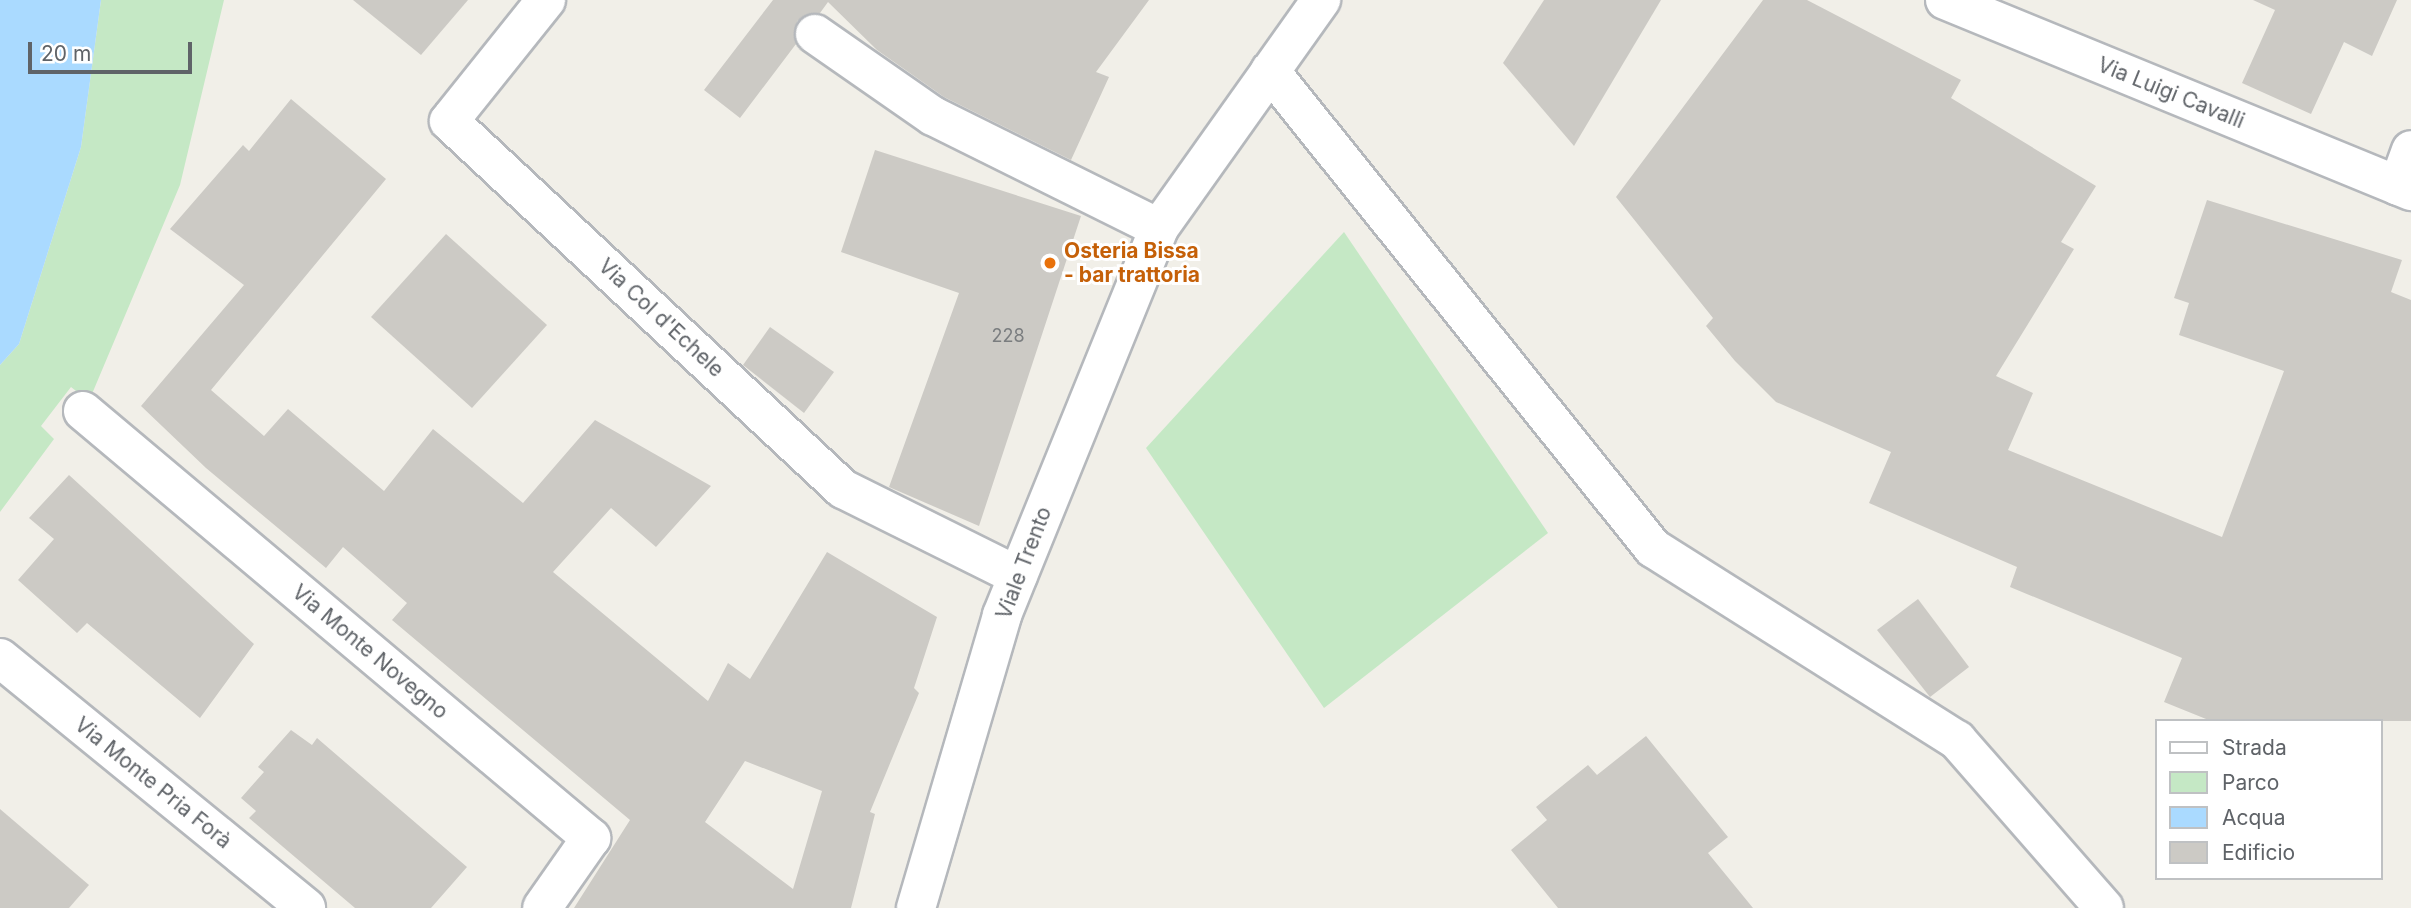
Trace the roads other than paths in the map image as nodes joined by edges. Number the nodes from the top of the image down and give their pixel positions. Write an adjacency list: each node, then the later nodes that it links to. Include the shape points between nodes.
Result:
1 (546, 0): 10 (street, Via Col d'Echele, via 449,121 843,489)
2 (1321, 0): 5 (street, Viale Trento)
3 (1945, 0): 7 (street, Via Luigi Cavalli)
4 (815, 34): 8 (street, via 933,116)
5 (1270, 71): 8 (street, Viale Trento); 15 (street, via 1653,548 1957,740)
6 (2411, 150): 7 (street)
7 (2404, 188)
8 (1158, 228): 10 (street, Viale Trento)
9 (83, 411): 13 (street, Via Monte Novegno, via 591,838)
10 (1018, 576): 14 (street, Viale Trento)
11 (0, 659): 12 (street, Via Monte Pria Forà)
12 (306, 908)
13 (542, 908)
14 (916, 908)
15 (2104, 908)

